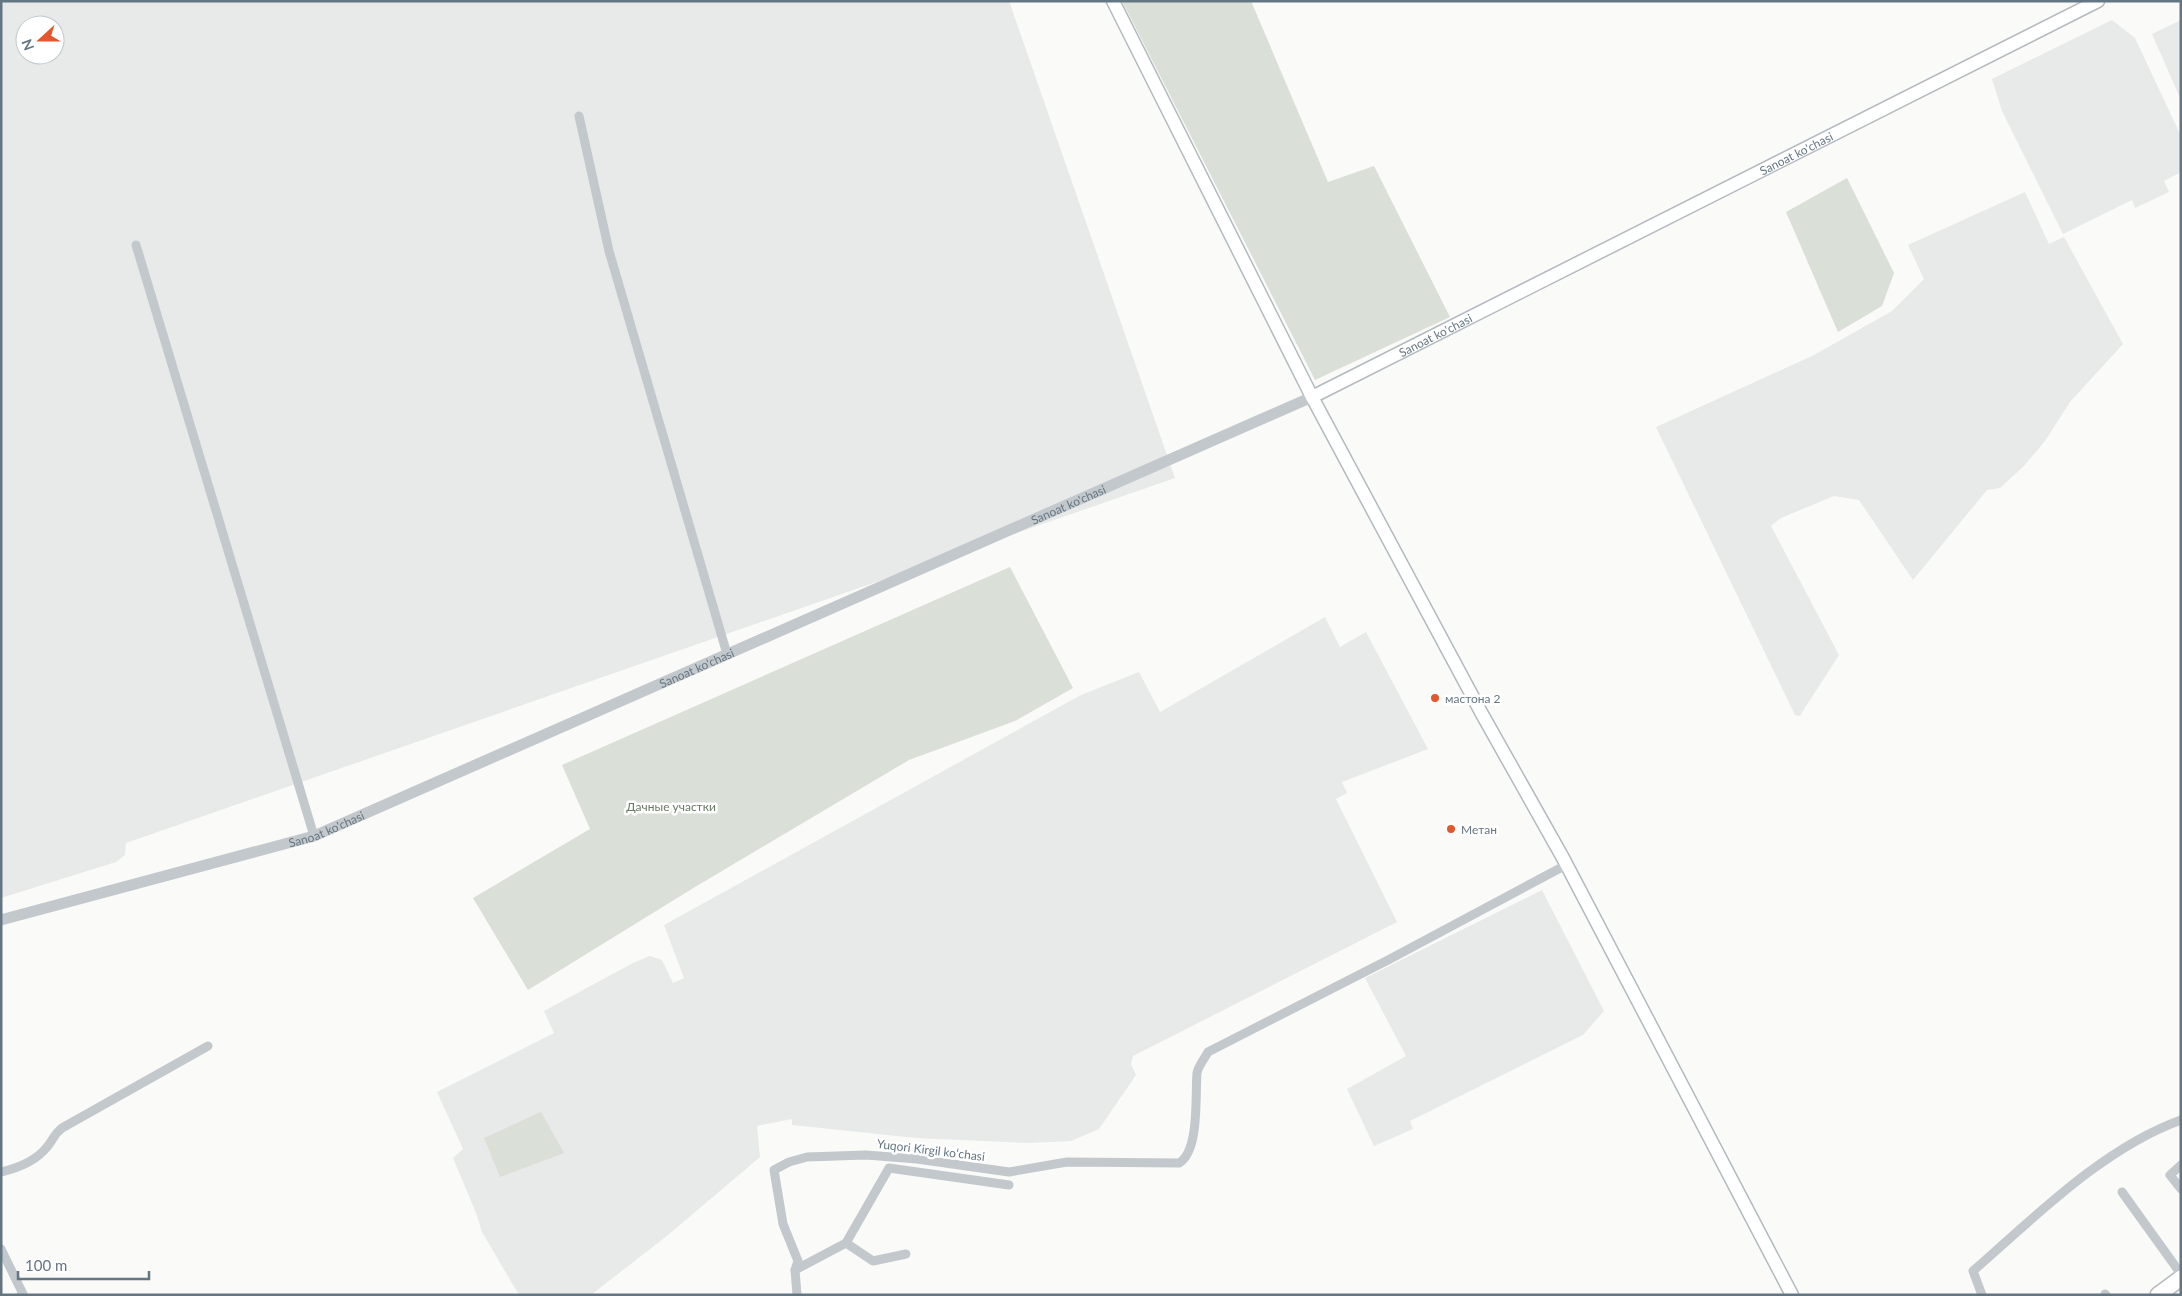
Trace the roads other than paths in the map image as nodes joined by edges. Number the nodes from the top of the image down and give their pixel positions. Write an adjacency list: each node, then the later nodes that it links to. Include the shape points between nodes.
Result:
1 (1112, 1): 5 (main road)
2 (2098, 1): 5 (main road, Sanoat ko'chasi)
3 (579, 116): 6 (street, via 609,250)
4 (136, 244): 7 (street)
5 (1312, 397): 6 (street, Sanoat ko'chasi); 8 (main road)
6 (727, 654): 7 (street, Sanoat ko'chasi)
7 (314, 836): 9 (street, Sanoat ko'chasi)
8 (1566, 865): 20 (street, Yuqori Kirgil koʻchasi, via 1208,1052 1197,1070 1196,1111 1185,1160 1179,1163 1067,1162 1009,1172 917,1158 866,1155 808,1157 789,1162 774,1170 783,1224 798,1261); 25 (main road)
9 (1, 920)
10 (208, 1046): 13 (street, via 62,1128 40,1156)
11 (2181, 1120): 26 (street, via 2155,1129 2094,1169 1973,1271)
12 (2181, 1165): 15 (street, via 2170,1175)
13 (1, 1172)
14 (1009, 1185): 17 (street, via 889,1168)
15 (2181, 1189)
16 (2122, 1192): 21 (street)
17 (846, 1243): 19 (street, via 873,1260); 20 (street)
18 (1, 1249): 23 (street)
19 (906, 1254)
20 (795, 1270): 24 (street, Yuqori Kirgil koʻchasi)
21 (2181, 1274)
22 (2181, 1278): 27 (main road)
23 (21, 1295)
24 (797, 1295)
25 (1792, 1295)
26 (1982, 1295)
27 (2158, 1295)

